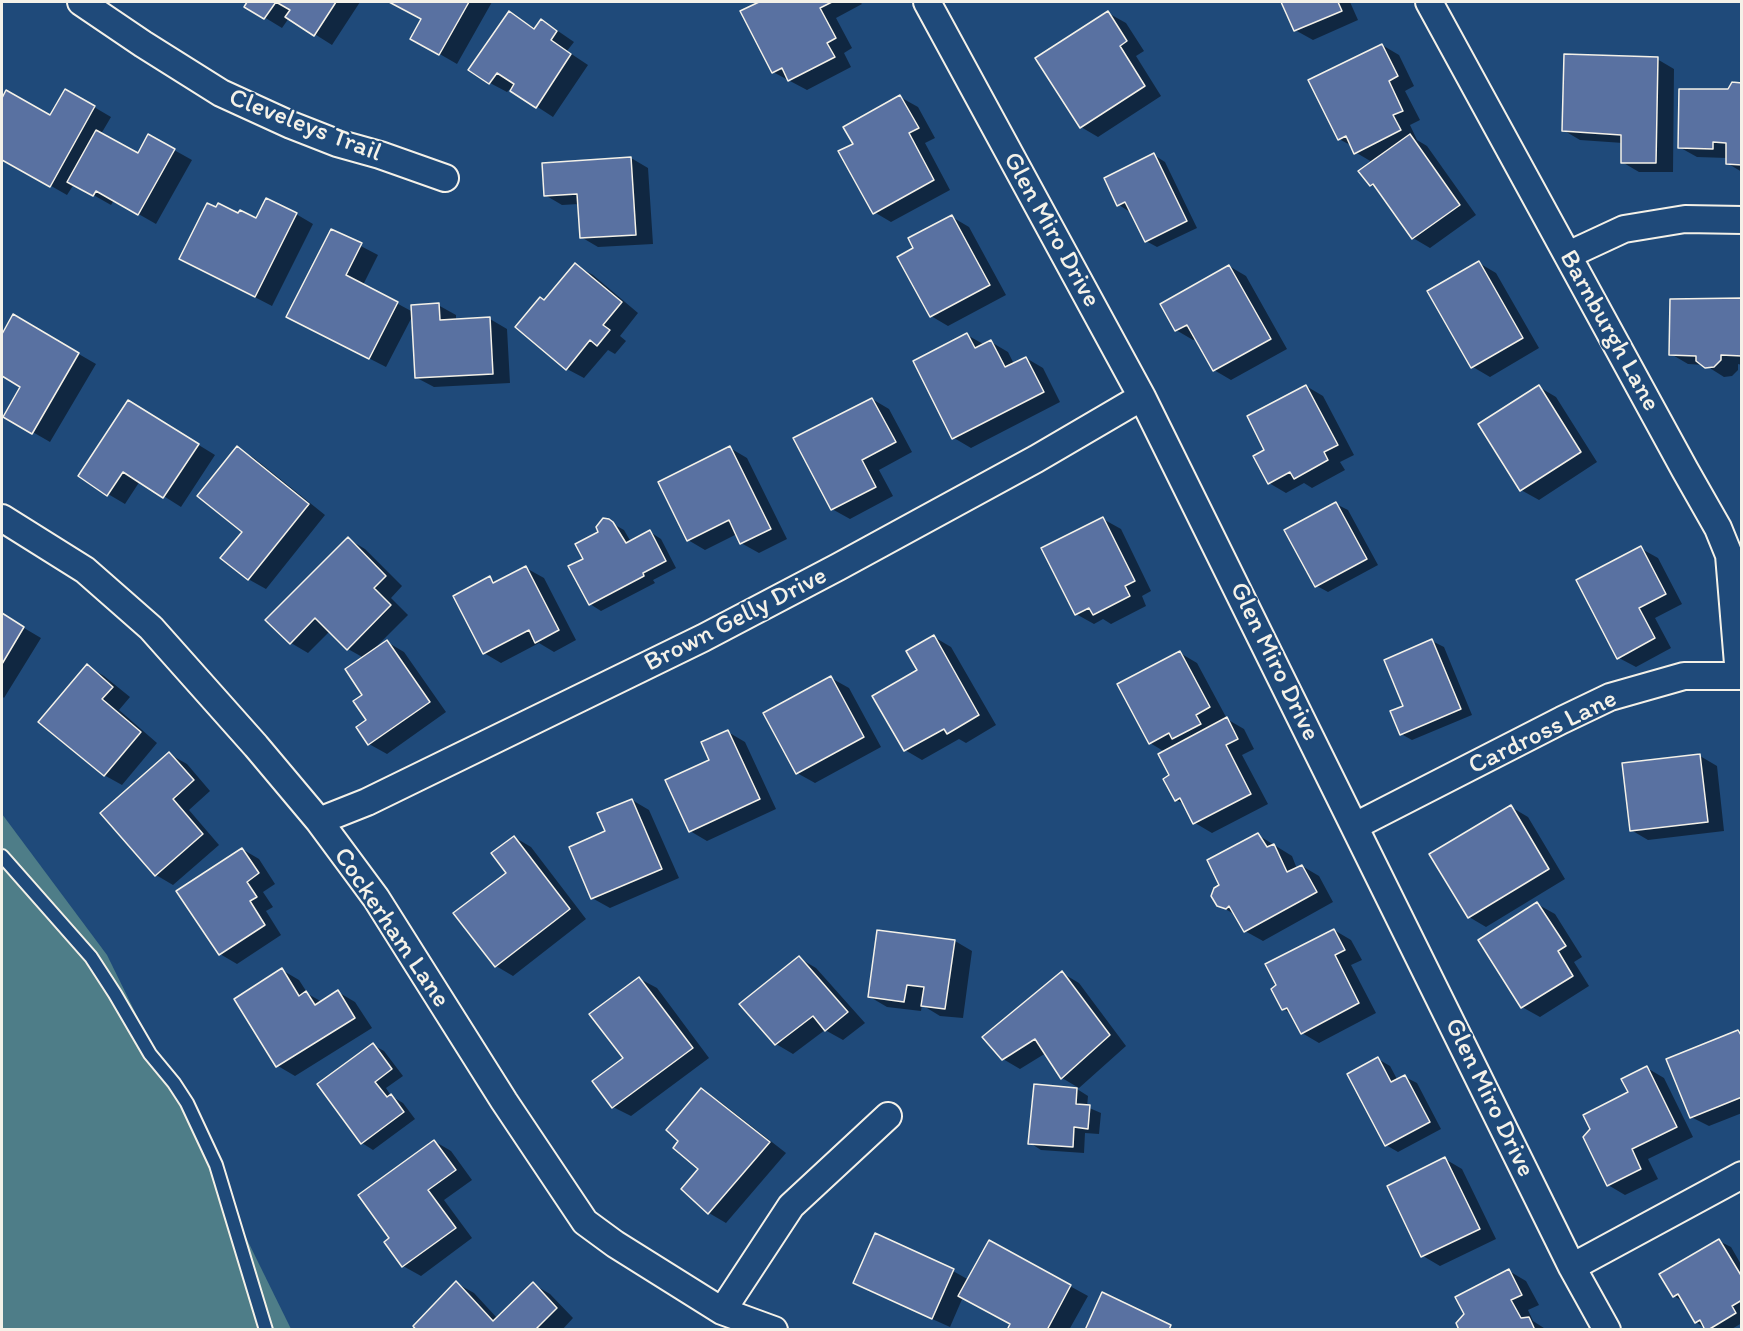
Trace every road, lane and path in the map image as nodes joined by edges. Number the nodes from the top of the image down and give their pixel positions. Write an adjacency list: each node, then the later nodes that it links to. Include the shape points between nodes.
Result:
1 (81, 2): 4 (street, Cleveleys Trail, via 221,93 300,129)
2 (1429, 2): 6 (street, Barnburgh Lane)
3 (936, 4): 7 (street, Glen Miro Drive)
4 (445, 178)
5 (1742, 220): 6 (street, via 1685,219 1624,229)
6 (1569, 255): 9 (street, Barnburgh Lane, via 1729,555)
7 (1142, 398): 10 (street, Brown Gelly Drive, via 714,633 367,802); 11 (street, Glen Miro Drive)
8 (2, 518): 10 (street, Cockerham Lane, via 85,570 151,628)
9 (1740, 676): 11 (street, Cardross Lane, via 1684,676 1610,698)
10 (319, 821): 16 (street, Cockerham Lane, via 376,898 585,1222)
11 (1355, 826): 15 (street, Glen Miro Drive)
12 (2, 856): 17 (lane, via 91,957 150,1054 187,1103 216,1165)
13 (888, 1116): 16 (street, via 791,1206)
14 (1742, 1175): 15 (street)
15 (1572, 1267): 19 (street, Glen Miro Drive)
16 (722, 1311): 18 (street, Cockerham Lane)
17 (266, 1329)
18 (774, 1329)
19 (1607, 1329)

